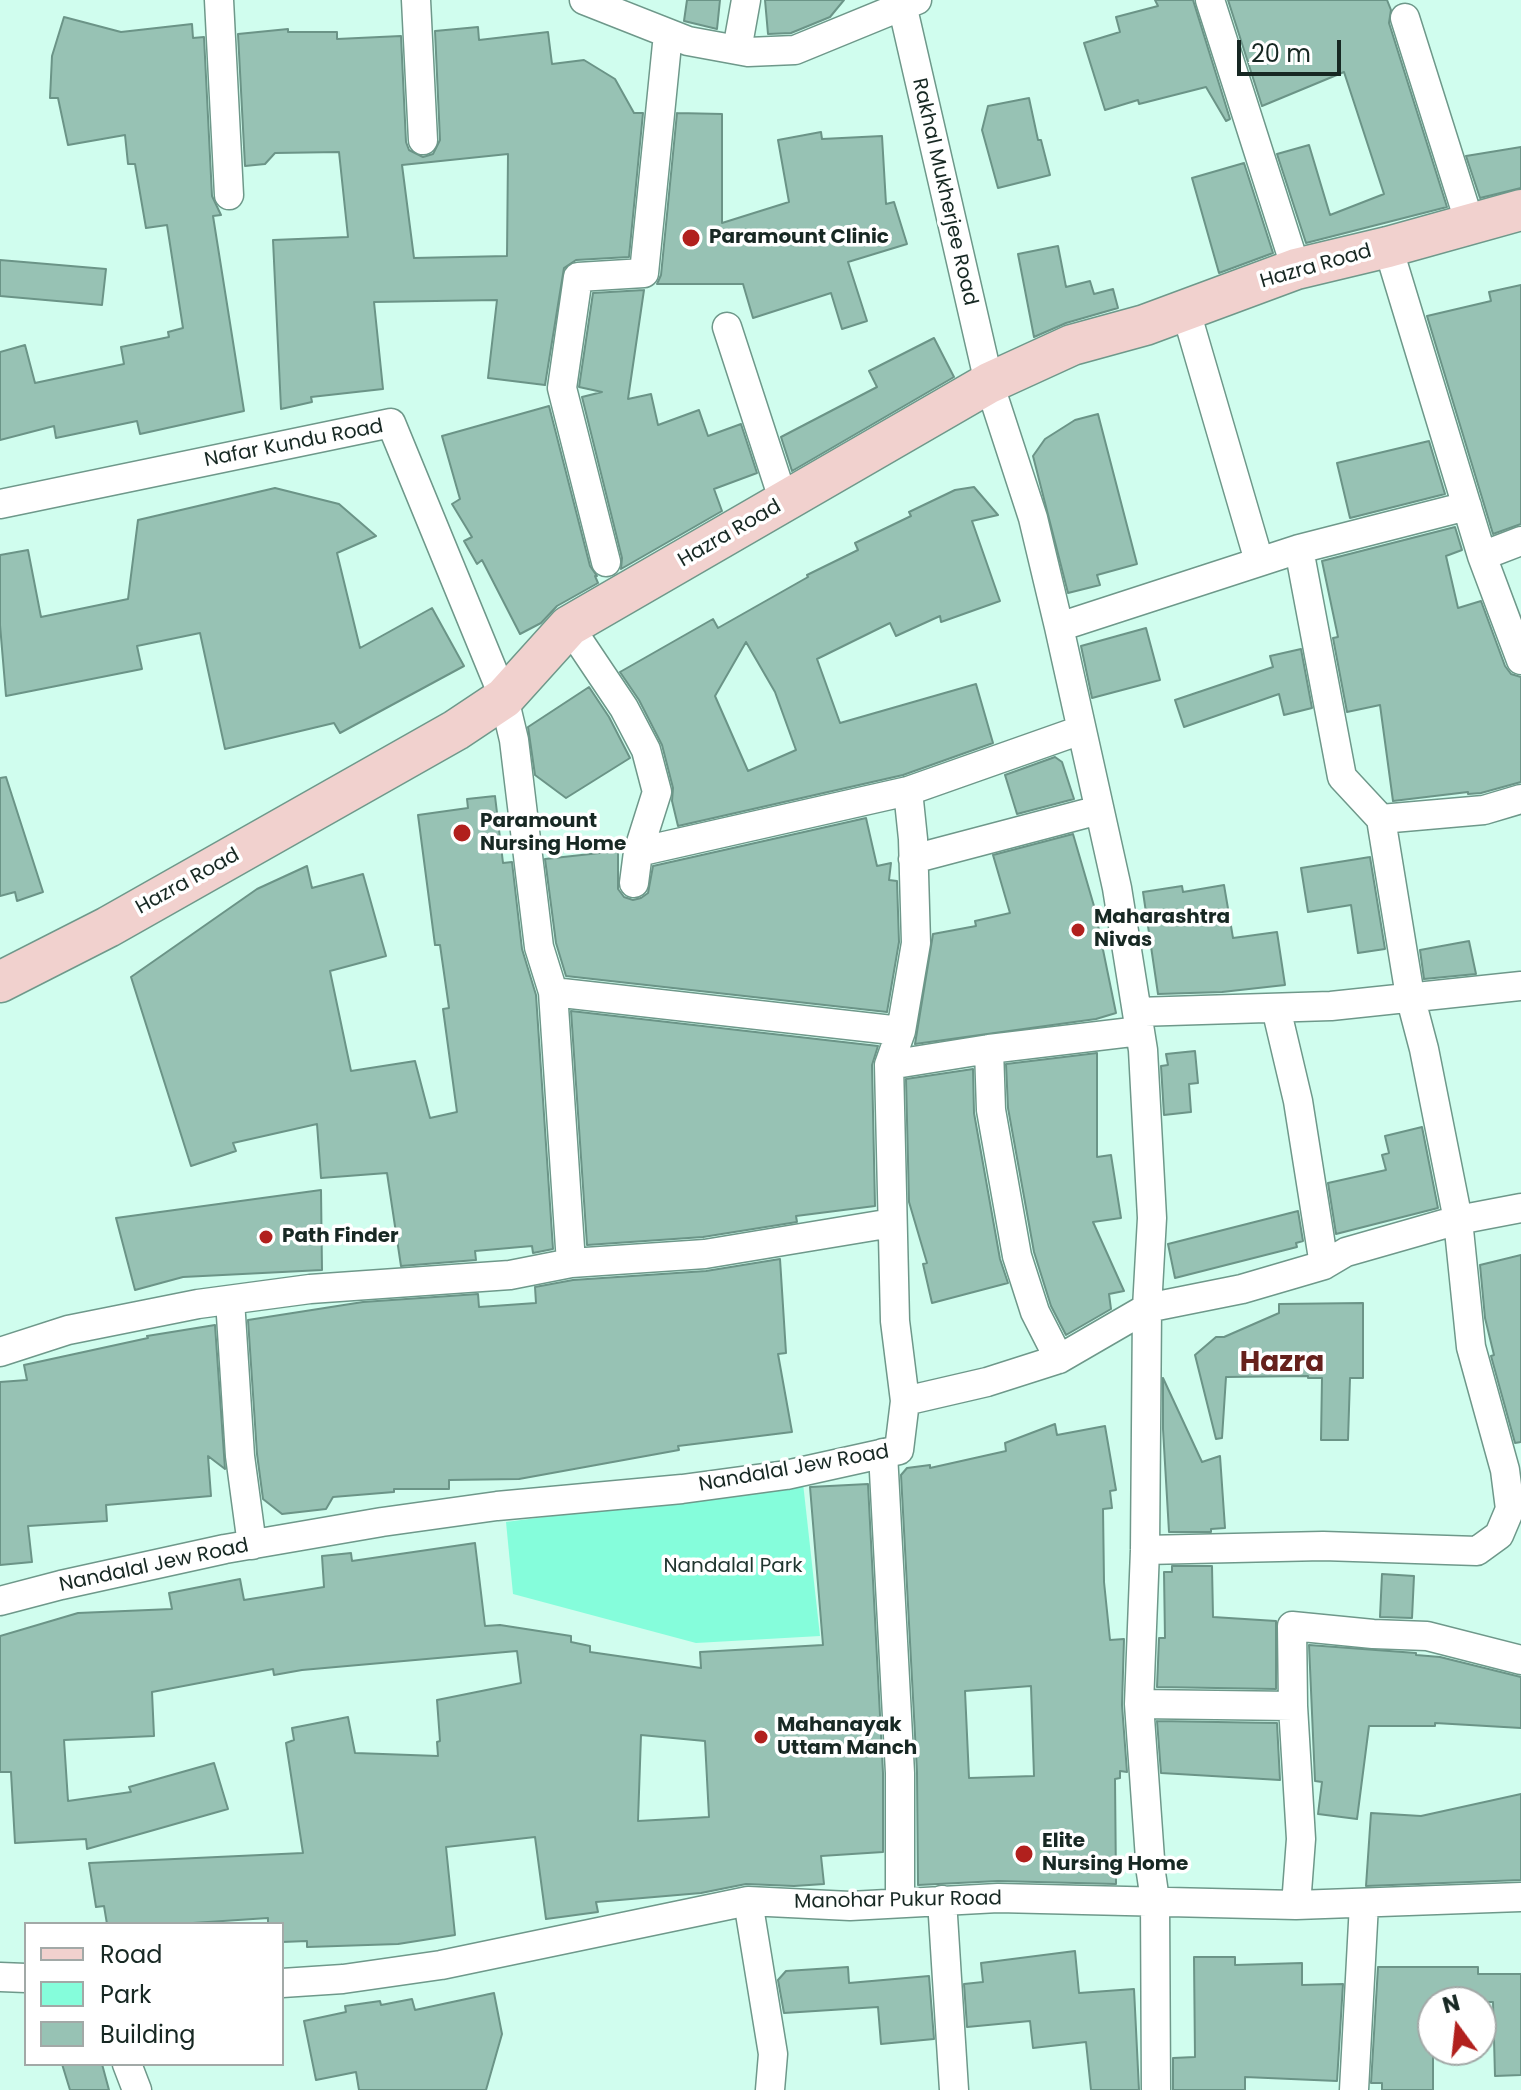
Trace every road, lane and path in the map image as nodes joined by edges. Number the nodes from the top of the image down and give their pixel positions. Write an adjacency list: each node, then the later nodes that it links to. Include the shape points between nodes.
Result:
1 (219, 0): 11 (street)
2 (416, 0): 10 (street)
3 (584, 0): 8 (street)
4 (746, 0): 9 (street)
5 (1210, 0): 15 (street)
6 (906, 2): 9 (street, via 795,50); 18 (street, Rakhal Mukherjee Road)
7 (1405, 18): 13 (street)
8 (668, 34): 9 (street); 26 (street, via 644,273 578,277 562,388)
9 (737, 50)
10 (423, 140)
11 (229, 195)
12 (1521, 210): 13 (main road, Hazra Road)
13 (1470, 224): 14 (main road, Hazra Road)
14 (1388, 247): 15 (main road, Hazra Road); 21 (street)
15 (1296, 269): 16 (main road, Hazra Road)
16 (1185, 308): 18 (main road, Hazra Road, via 1072,345); 25 (street)
17 (727, 327): 19 (street)
18 (989, 383): 19 (main road, Hazra Road); 28 (street, Rakhal Mukherjee Road, via 1033,518)
19 (784, 502): 27 (main road, Hazra Road)
20 (0, 504): 30 (street, Nafar Kundu Road, via 391,423)
21 (1467, 506): 23 (street); 24 (street)
22 (1521, 541): 24 (street)
23 (1299, 549): 25 (street); 35 (street, via 1342,777)
24 (1482, 556): 29 (street)
25 (1259, 561): 28 (street)
26 (606, 562)
27 (569, 626): 30 (main road, Hazra Road); 36 (street, via 646,750 657,792)
28 (1059, 627): 31 (street, Rakhal Mukherjee Road)
29 (1521, 660)
30 (504, 698): 39 (main road, Hazra Road, via 108,927); 41 (street, via 514,740 539,947)
31 (1081, 730): 32 (street); 34 (street, Rakhal Mukherjee Road)
32 (908, 791): 36 (street); 37 (street)
33 (1521, 799): 35 (street, via 1484,810)
34 (1099, 810): 37 (street); 44 (street, Rakhal Mukherjee Road)
35 (1381, 819): 42 (street)
36 (638, 852): 38 (street)
37 (913, 859): 45 (street, via 916,943)
38 (634, 883)
39 (0, 982)
40 (1521, 986): 42 (street)
41 (553, 992): 45 (street); 51 (street)
42 (1410, 996): 43 (street); 49 (street)
43 (1276, 1008): 44 (street); 52 (street, via 1298,1101)
44 (1139, 1021): 46 (street); 54 (street, Rakhal Mukherjee Road, via 1152,1218)
45 (901, 1031): 47 (street)
46 (989, 1049): 47 (street); 56 (street, via 991,1110 1017,1256 1035,1312)
47 (889, 1065): 50 (street)
48 (1521, 1208): 49 (street)
49 (1458, 1220): 52 (street, via 1346,1252); 60 (street, via 1471,1347 1505,1470 1510,1509 1499,1535 1477,1551 1323,1546)
50 (892, 1223): 51 (street, via 705,1254); 57 (street, via 895,1321)
51 (571, 1263): 53 (street, via 510,1275)
52 (1324, 1265): 54 (street)
53 (230, 1300): 55 (street, via 68,1330); 59 (street)
54 (1147, 1308): 56 (street); 60 (street, Rakhal Mukherjee Road)
55 (0, 1352)
56 (1059, 1359): 57 (street)
57 (905, 1401): 58 (street, Nandalal Jew Road, via 899,1450)
58 (883, 1453): 59 (street, Nandalal Jew Road, via 786,1475 497,1506); 69 (street, via 900,1773)
59 (252, 1545): 61 (street, Nandalal Jew Road)
60 (1145, 1550): 63 (street, Rakhal Mukherjee Road)
61 (0, 1601)
62 (1521, 1660): 64 (street, via 1427,1636 1292,1626)
63 (1139, 1704): 64 (street); 67 (street, Rakhal Mukherjee Road)
64 (1293, 1706): 71 (street, via 1301,1839)
65 (1521, 1897): 70 (street, Manohar Pukur Road)
66 (942, 1900): 67 (street, Manohar Pukur Road); 69 (street, Manohar Pukur Road); 78 (street)
67 (1155, 1900): 71 (street, Manohar Pukur Road); 79 (street, Rakhal Mukherjee Road)
68 (748, 1901): 69 (street, Manohar Pukur Road, via 850,1906); 74 (street, Manohar Pukur Road, via 441,1965); 77 (street, via 773,2054)
69 (900, 1902)
70 (1364, 1904): 71 (street, Manohar Pukur Road); 80 (street)
71 (1296, 1905)
72 (0, 1977): 73 (street)
73 (24, 1978)
74 (284, 1983)
75 (128, 2066): 76 (street)
76 (137, 2090)
77 (770, 2090)
78 (954, 2090)
79 (1156, 2090)
80 (1354, 2090)

